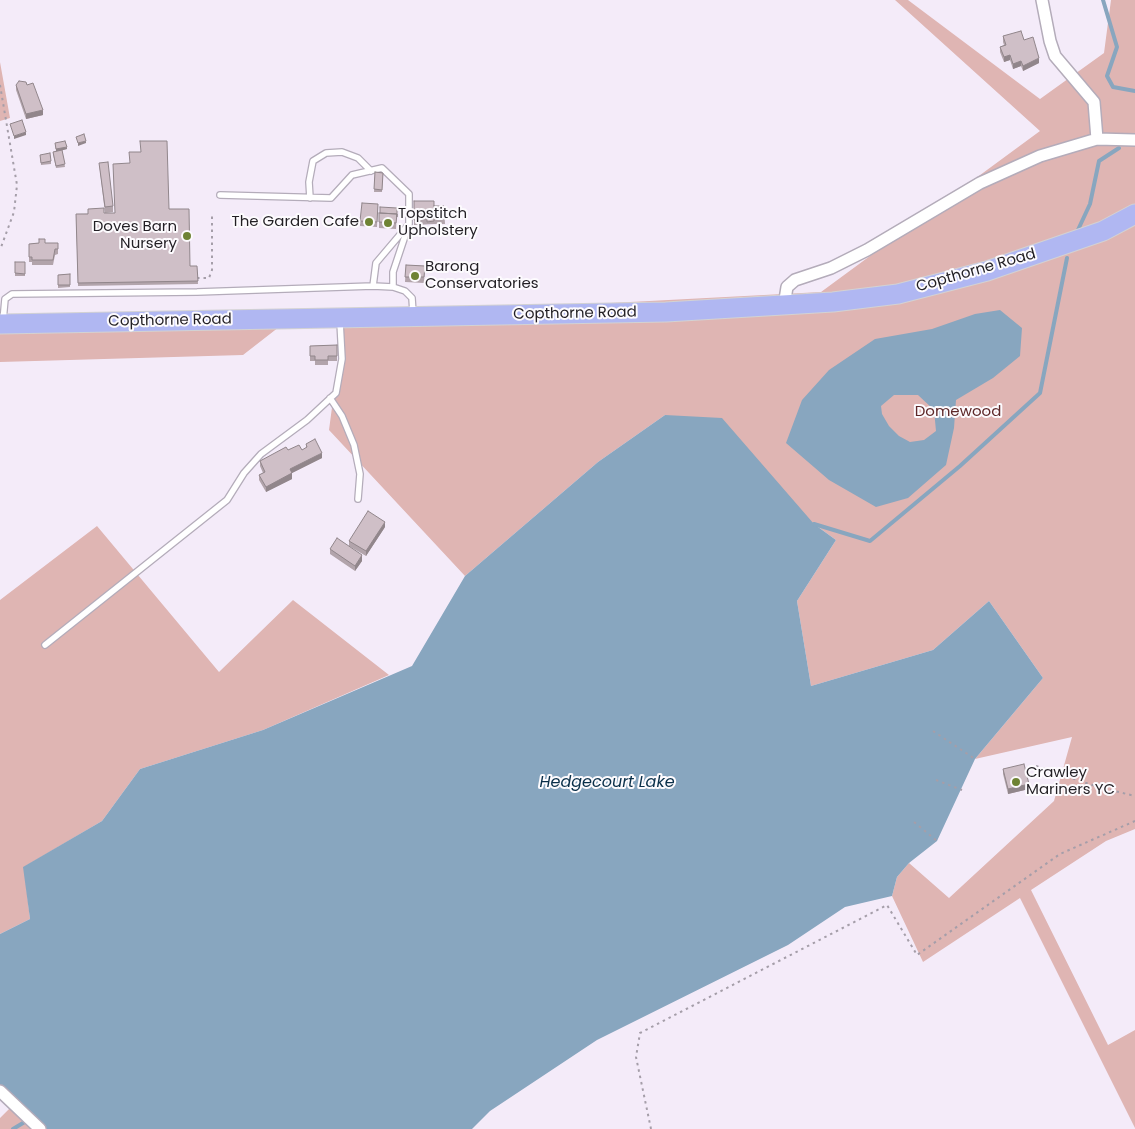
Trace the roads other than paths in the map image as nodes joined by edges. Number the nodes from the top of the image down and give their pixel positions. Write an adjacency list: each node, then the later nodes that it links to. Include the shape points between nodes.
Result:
1 (1042, 0): 2 (street, via 1055,56 1094,102)
2 (1097, 139): 3 (street); 11 (street, via 1040,156 980,183 867,250 831,268 795,280 787,287)
3 (1135, 140)
4 (372, 171): 6 (lane, via 352,175 331,198); 6 (lane, via 358,158 342,152 326,153 313,161); 8 (lane, via 382,168 409,194)
5 (220, 195): 6 (lane)
6 (310, 198)
7 (1135, 214): 11 (highway, Copthorne Road, via 1103,230 978,273 898,294)
8 (409, 224): 9 (lane, via 376,263); 10 (lane, via 393,272)
9 (373, 286): 10 (lane); 14 (lane, via 12,294 5,299)
10 (393, 287): 12 (lane, via 405,290 412,298)
11 (784, 306): 12 (highway, Copthorne Road, via 666,312)
12 (414, 316): 13 (highway, Copthorne Road)
13 (339, 317): 14 (highway, Copthorne Road); 15 (lane, via 342,359 336,393)
14 (1, 324)
15 (330, 398): 16 (lane, via 354,445 360,474); 17 (lane, via 308,420 261,454 227,500)
16 (358, 499)
17 (45, 645)
18 (0, 1091): 19 (street)
19 (40, 1129)

